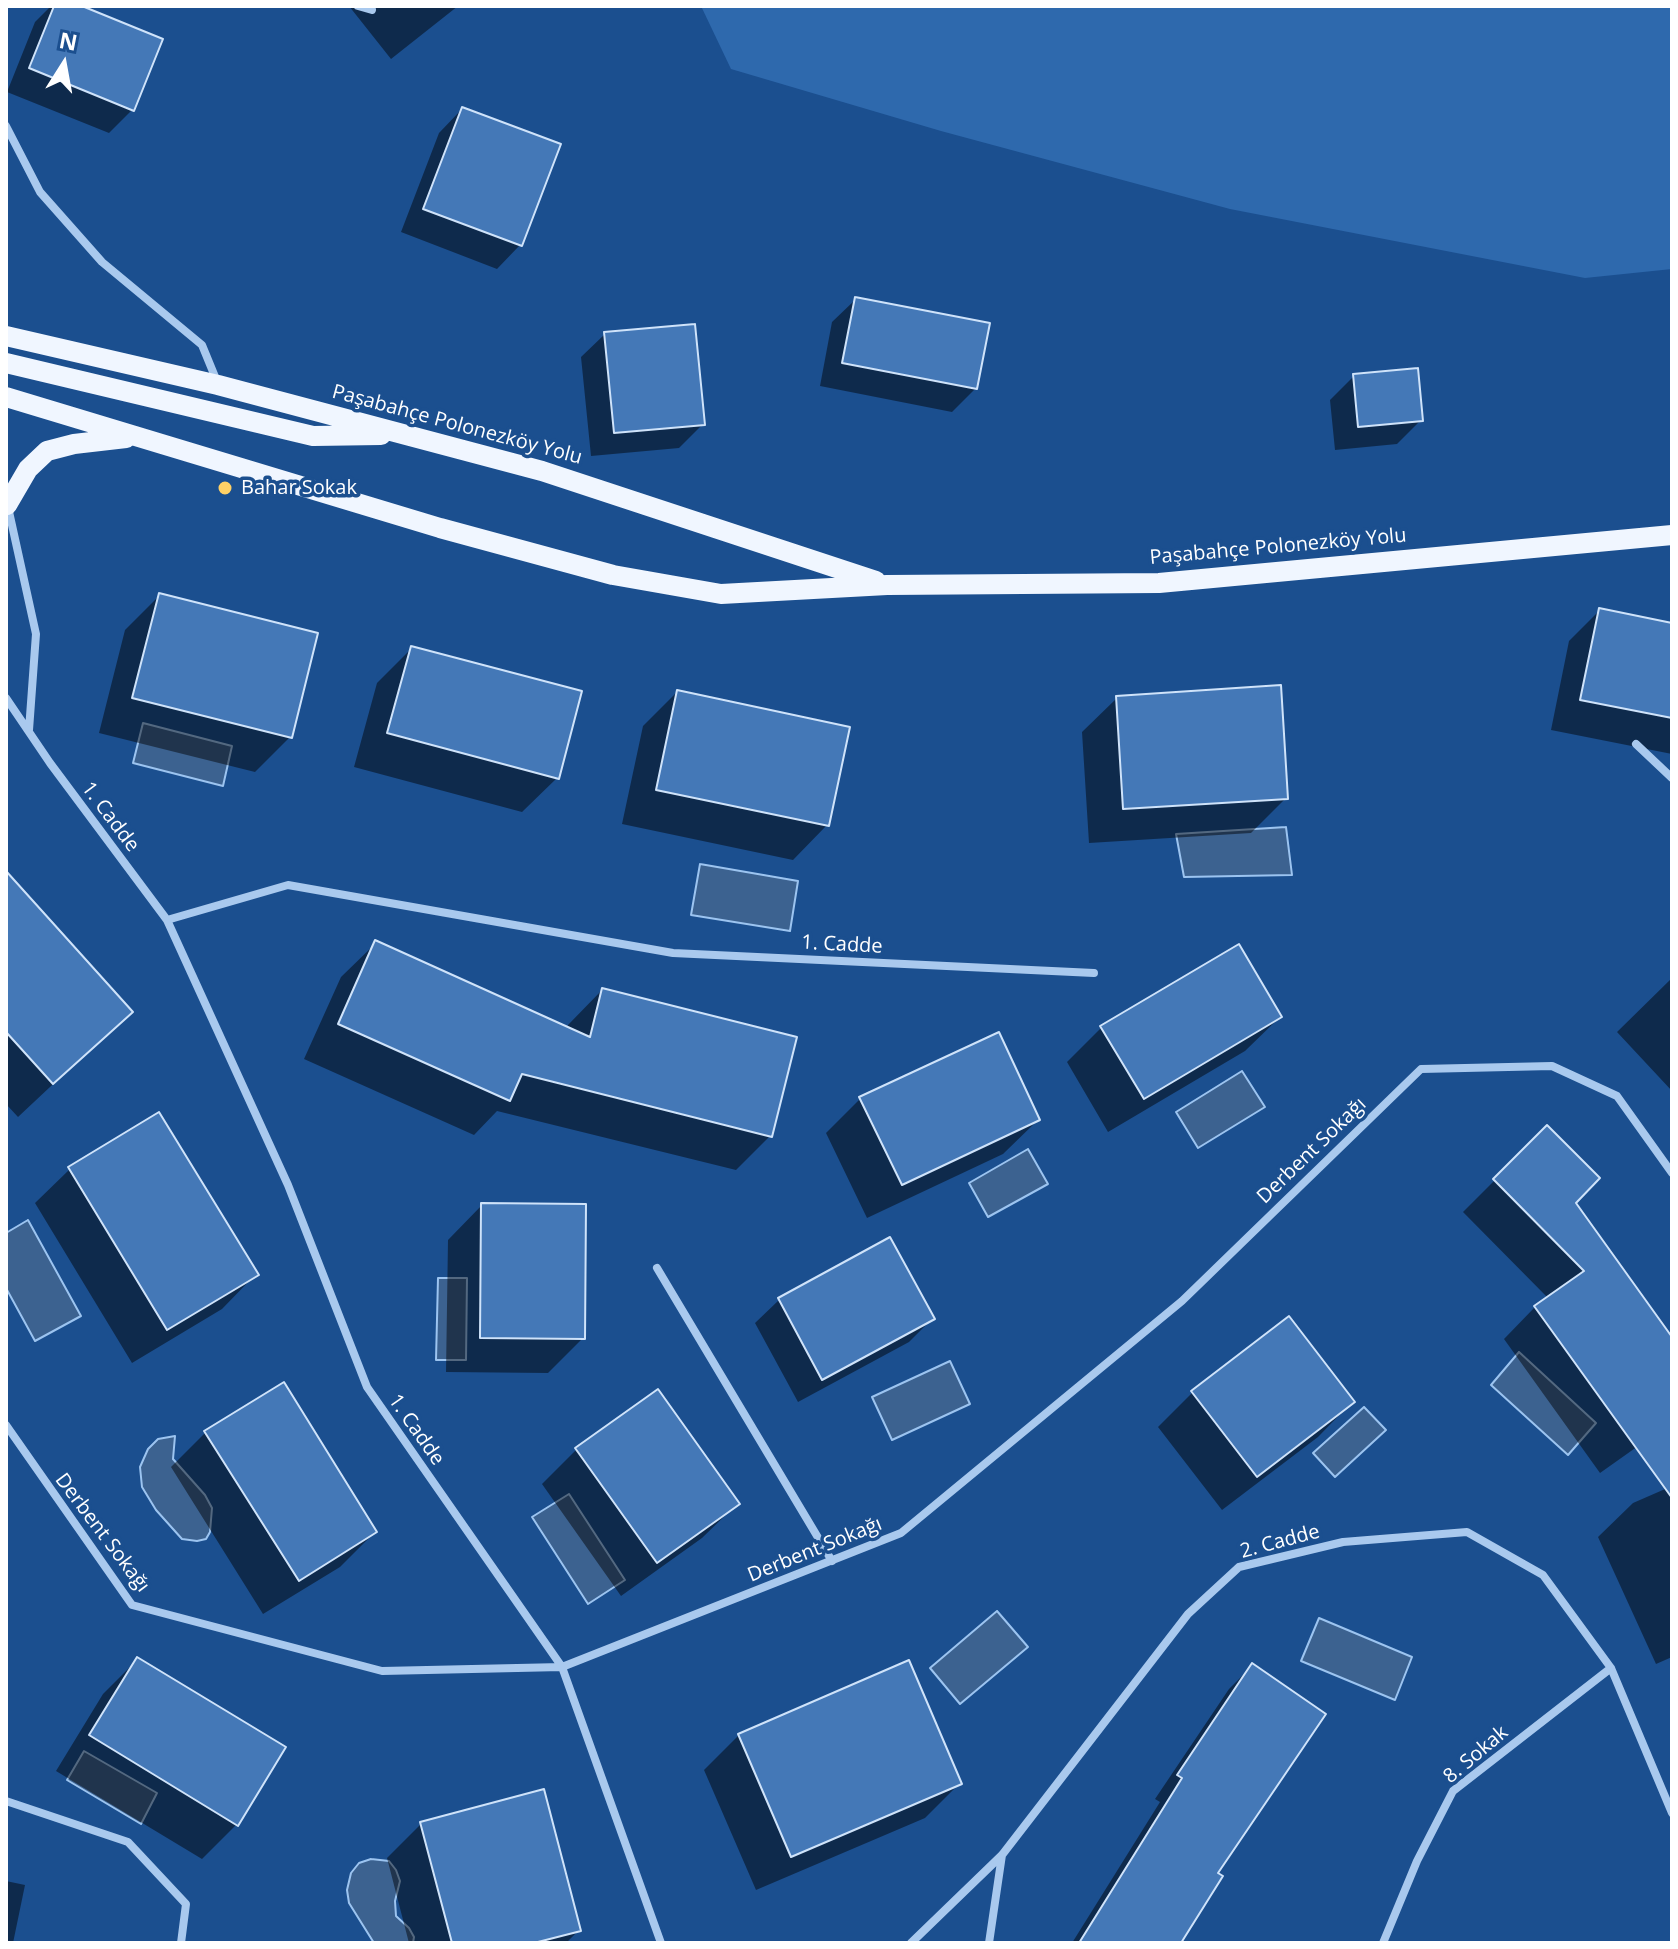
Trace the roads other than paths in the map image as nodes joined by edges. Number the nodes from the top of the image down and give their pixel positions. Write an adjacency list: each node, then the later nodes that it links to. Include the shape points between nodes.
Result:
1 (358, 6): 2 (street)
2 (372, 10)
3 (6, 126): 6 (street, via 40,192 102,262 202,345)
4 (6, 336): 6 (main road, Paşabahçe Polonezköy Yolu)
5 (6, 363): 8 (main road, via 313,436)
6 (218, 385): 8 (main road, Paşabahçe Polonezköy Yolu)
7 (6, 397): 9 (main road, Paşabahçe Polonezköy Yolu)
8 (409, 435): 12 (main road, Paşabahçe Polonezköy Yolu, via 542,471)
9 (137, 437): 10 (main road, via 47,451); 12 (main road, Paşabahçe Polonezköy Yolu, via 613,575 721,594)
10 (7, 502): 14 (street, via 36,634)
11 (1672, 535): 12 (main road, Paşabahçe Polonezköy Yolu, via 1159,583)
12 (887, 585)
13 (6, 698): 14 (street, 1. Cadde)
14 (29, 730): 17 (street, 1. Cadde)
15 (1636, 744): 16 (street)
16 (1672, 778)
17 (167, 920): 18 (street, 1. Cadde, via 288,885 673,953); 23 (street, 1. Cadde, via 288,1185 367,1387)
18 (1094, 973)
19 (1672, 1173): 22 (street, Derbent Sokağı, via 1617,1096 1552,1066 1421,1069 1182,1301 901,1533)
20 (657, 1268): 22 (street)
21 (6, 1425): 23 (street, Derbent Sokağı, via 132,1605 382,1671)
22 (832, 1561): 23 (street, Derbent Sokağı)
23 (562, 1667): 29 (street, 1. Cadde)
24 (1611, 1668): 26 (street, 2. Cadde); 27 (street, 2. Cadde, via 1543,1575 1467,1532 1343,1542 1239,1567 1188,1614); 32 (street, 8. Sokak, via 1453,1791)
25 (6, 1801): 28 (street, via 128,1842 186,1904)
26 (1672, 1813)
27 (1002, 1855): 30 (street, 2. Cadde); 31 (street)
28 (181, 1943)
29 (661, 1943)
30 (911, 1943)
31 (989, 1943)
32 (1383, 1943)

